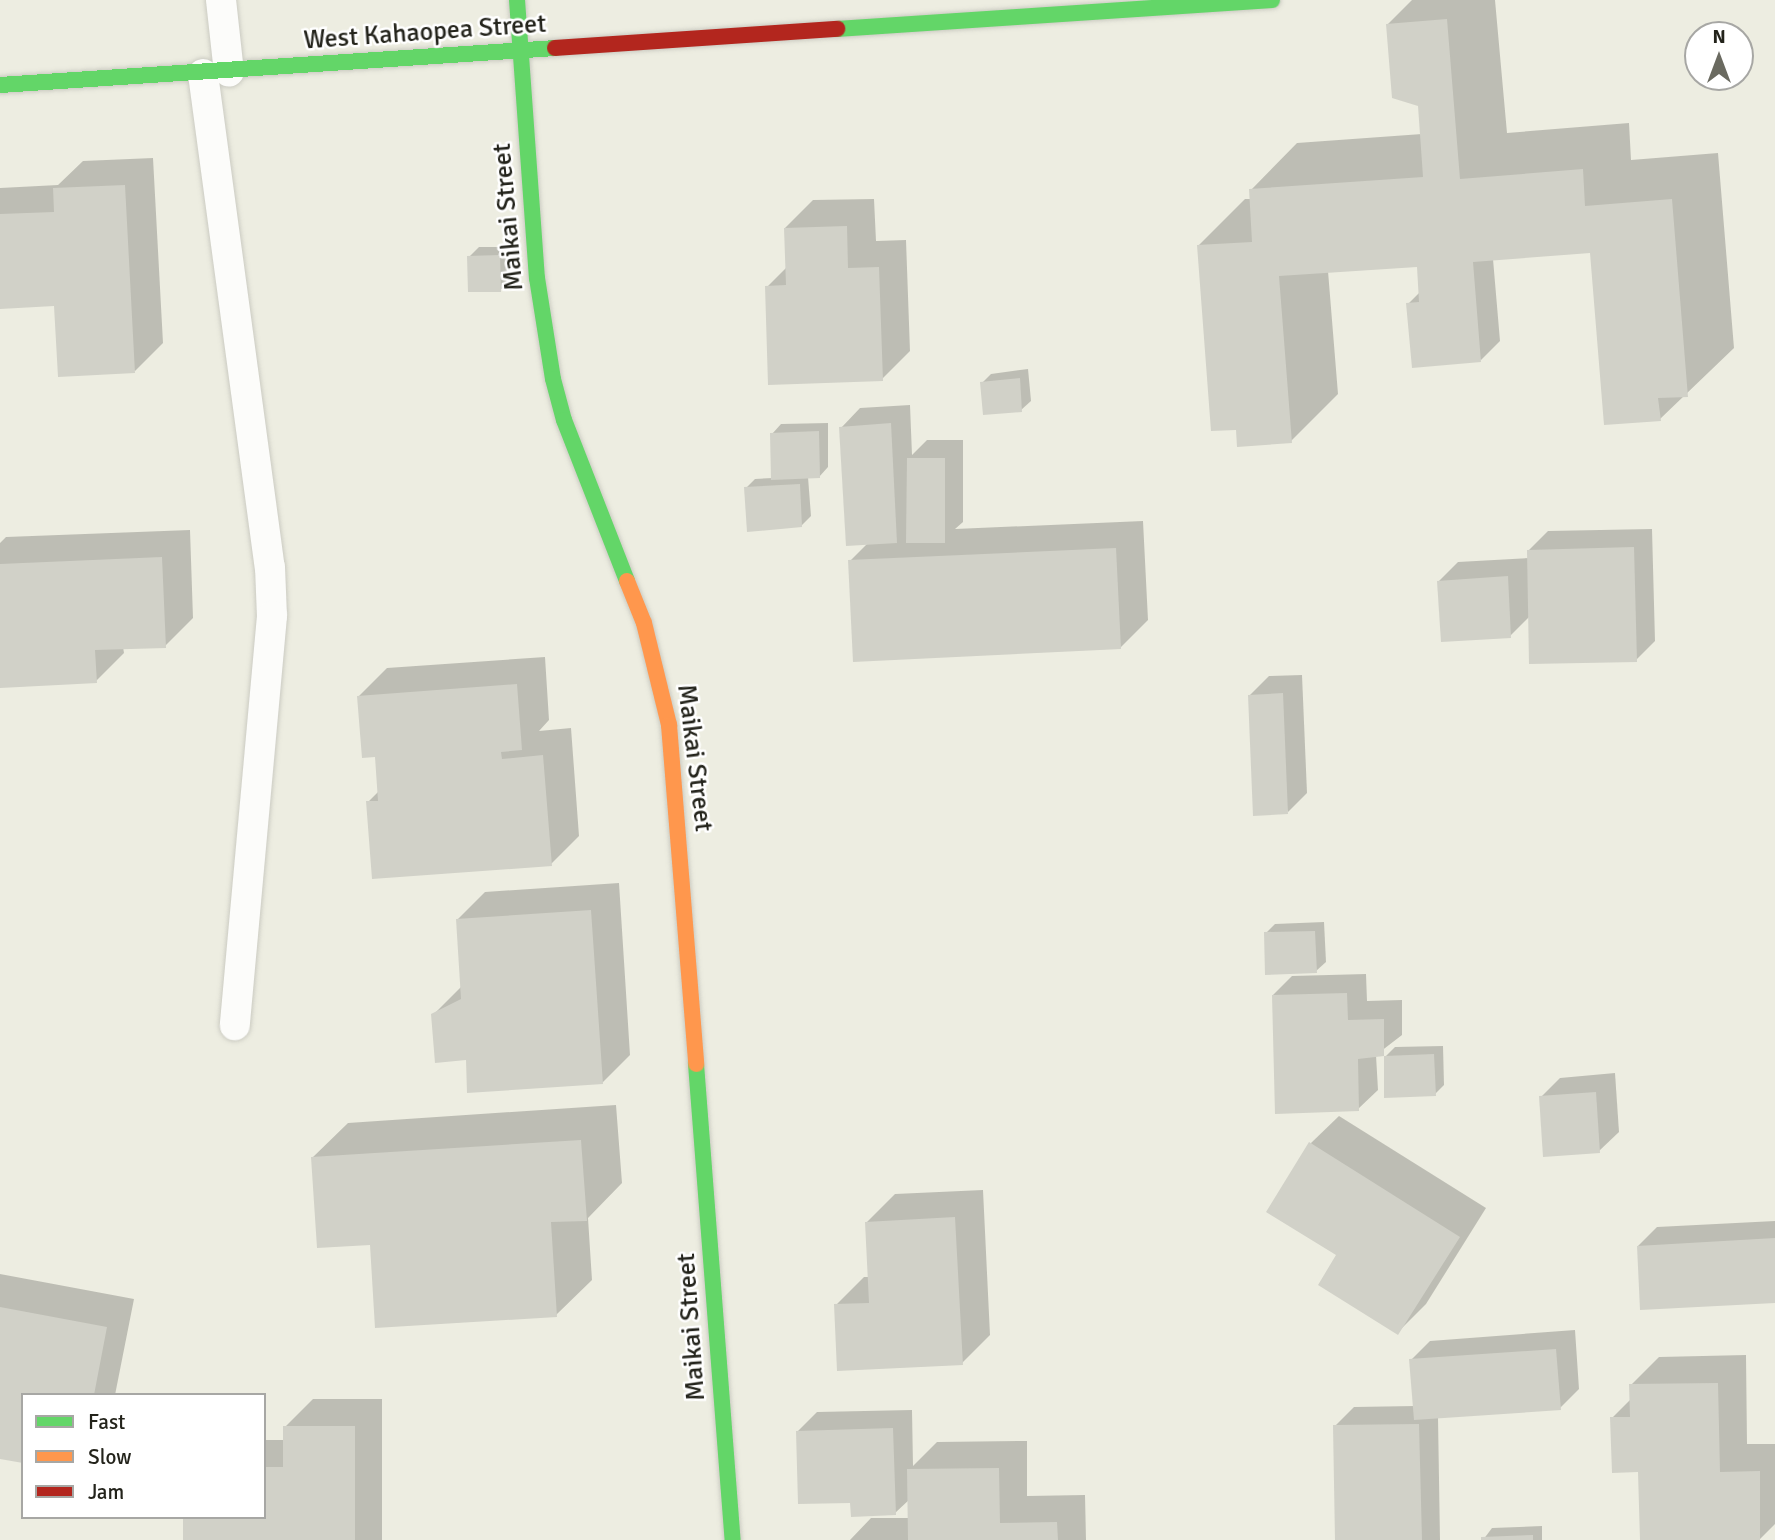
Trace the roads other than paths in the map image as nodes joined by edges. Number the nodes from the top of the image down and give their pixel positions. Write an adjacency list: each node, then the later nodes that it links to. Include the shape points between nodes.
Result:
1 (220, 0): 5 (lane)
2 (517, 0): 4 (street, Maikai Street)
3 (1272, 0): 4 (street, West Kahaopea Street)
4 (520, 50): 5 (street, West Kahaopea Street); 8 (street, Maikai Street, via 537,278 553,379 564,420 645,623 669,725)
5 (216, 73): 6 (street, West Kahaopea Street); 7 (lane, via 215,192 270,568 272,615)
6 (0, 85)
7 (235, 1025)
8 (733, 1540)

